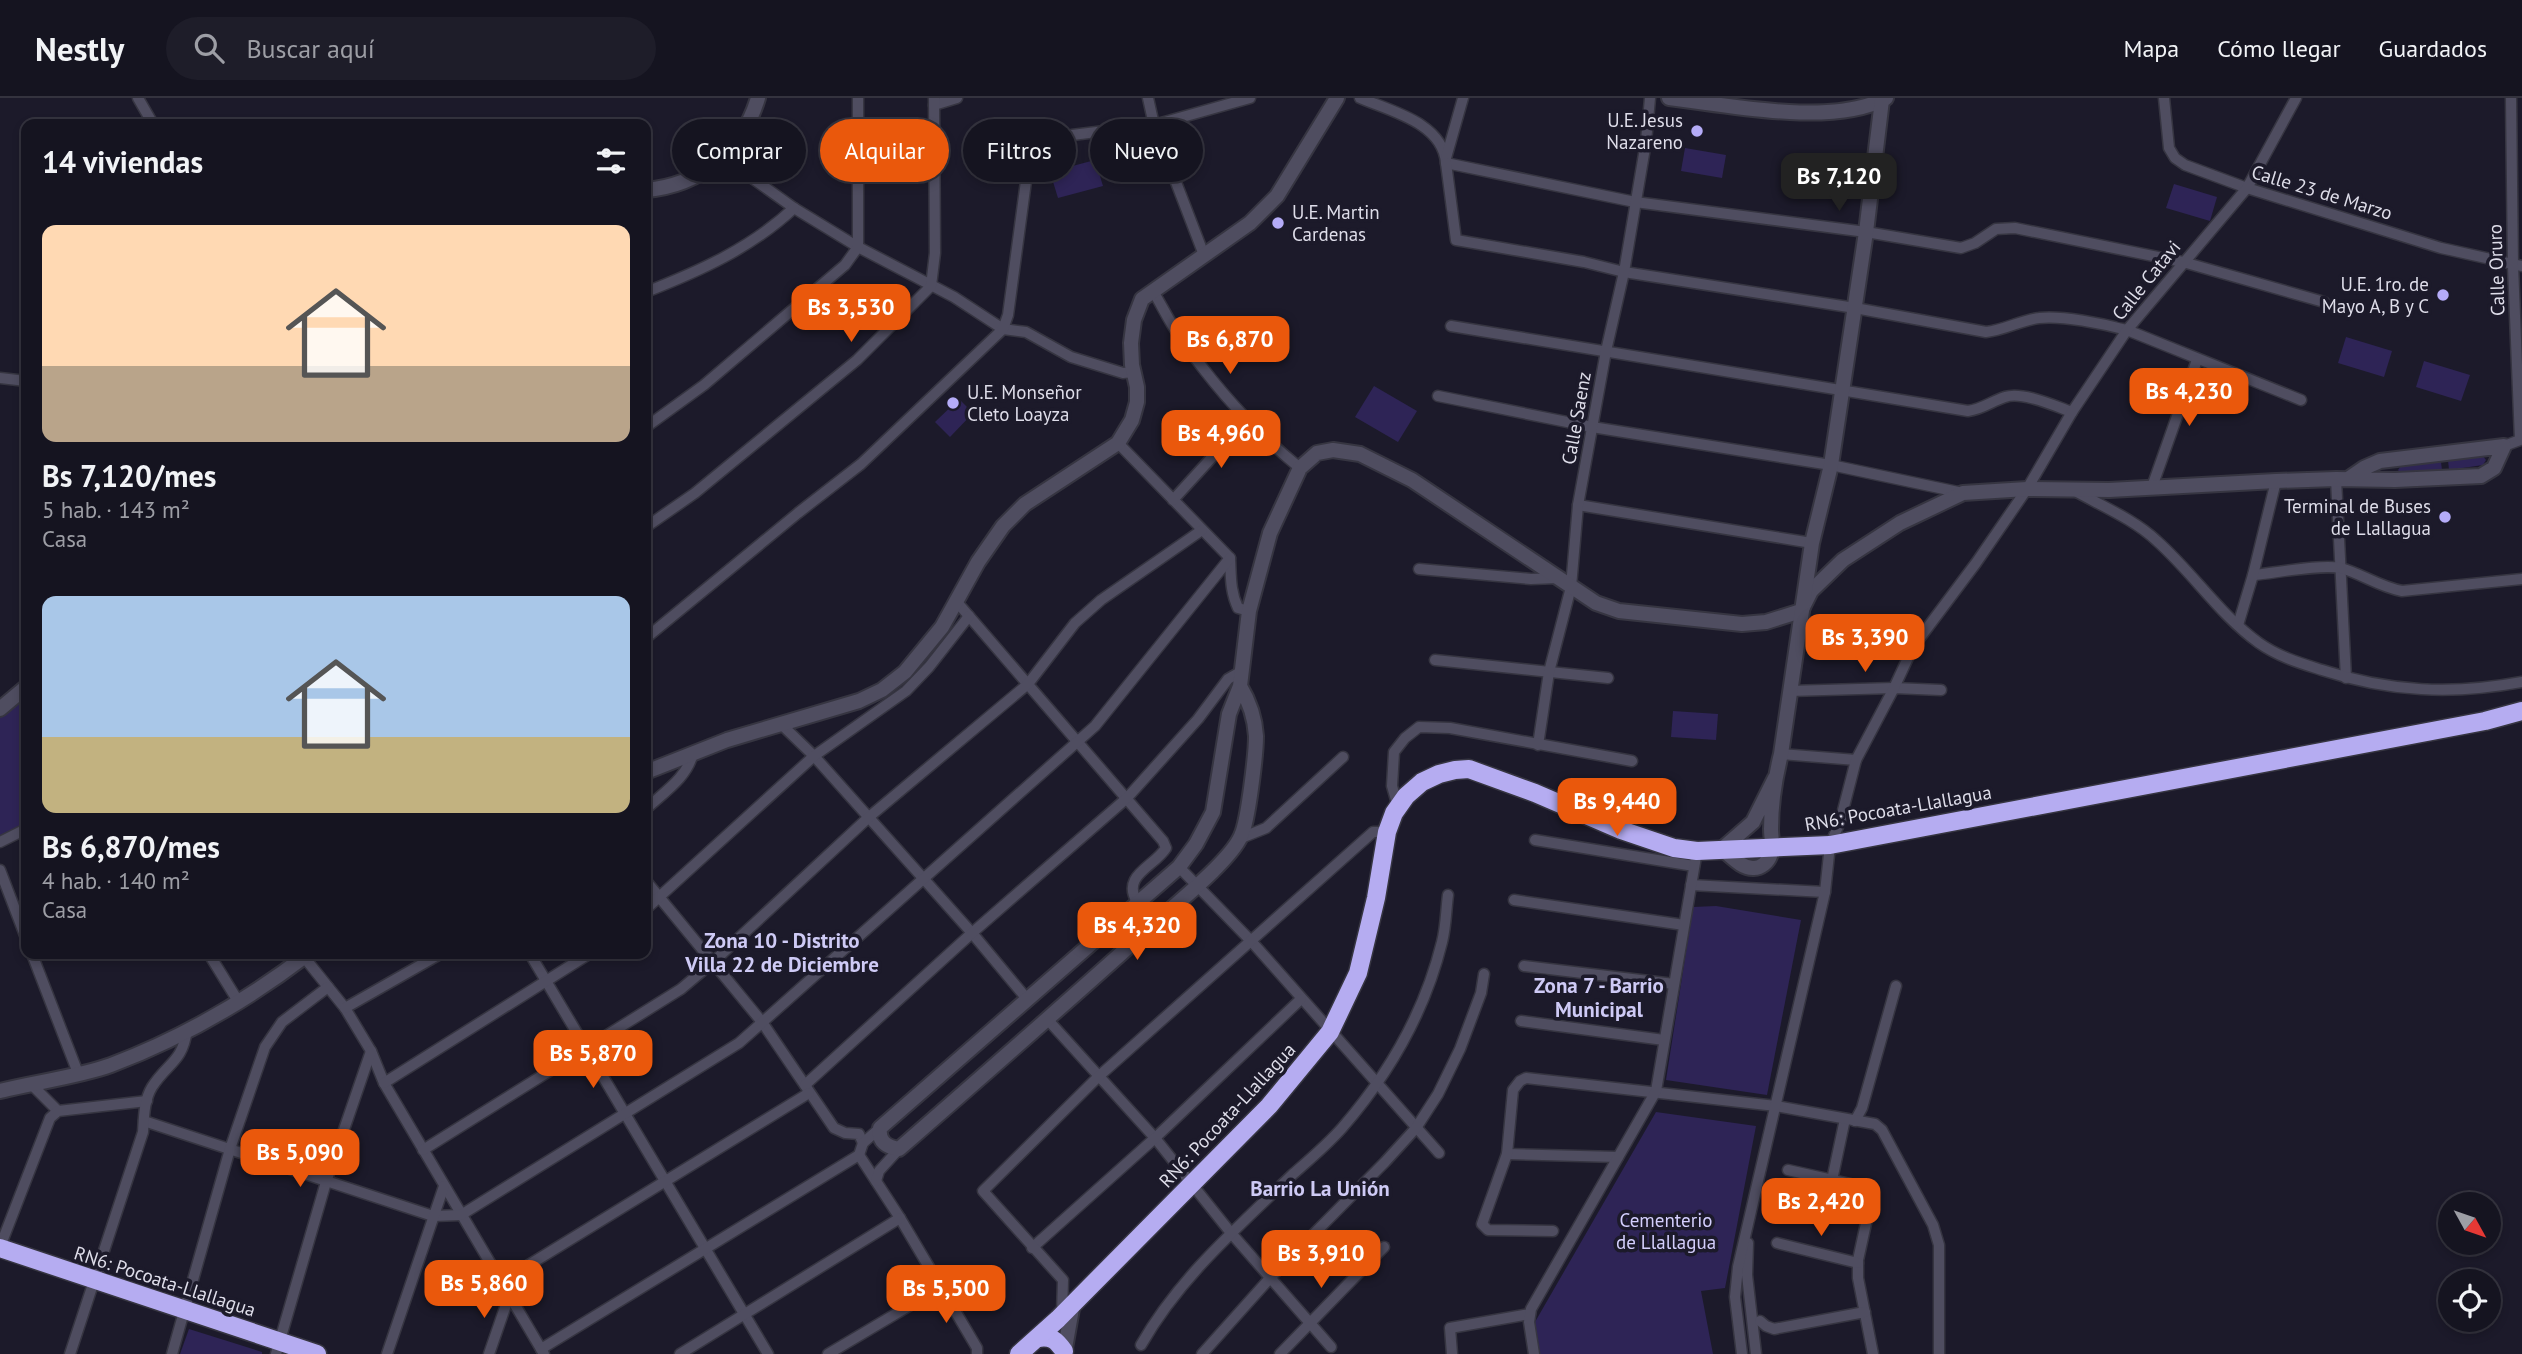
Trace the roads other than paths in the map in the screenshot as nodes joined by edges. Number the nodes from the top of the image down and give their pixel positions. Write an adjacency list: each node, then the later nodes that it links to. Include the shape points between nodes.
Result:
1 (138, 98): 17 (street)
2 (758, 98): 18 (street)
3 (858, 98): 31 (street)
4 (957, 98): 16 (street)
5 (1148, 98): 19 (street)
6 (1250, 98): 20 (street)
7 (1337, 98): 32 (street, via 1277,196 1250,223)
8 (1360, 98): 22 (street, via 1425,127 1440,143)
9 (1462, 98): 22 (street)
10 (1650, 98): 28 (street, Calle Saenz)
11 (1669, 98): 15 (street, via 1802,114 1841,111)
12 (2164, 98): 26 (street, Calle 23 de Marzo, via 2168,143 2175,158)
13 (2296, 98): 26 (street, Calle Catavi)
14 (2511, 98): 34 (street, Calle Oruro)
15 (1884, 99): 30 (street)
16 (934, 101): 36 (street)
17 (150, 119)
18 (751, 119)
19 (1153, 119)
20 (1175, 119)
21 (1090, 133): 42 (street, via 1034,150 1029,159)
22 (1446, 161): 28 (street); 35 (street, via 1457,240)
23 (685, 182): 27 (street)
24 (758, 182): 29 (street)
25 (1176, 182): 32 (street)
26 (2247, 188): 33 (street, Calle Catavi); 34 (street, Calle 23 de Marzo)
27 (651, 189)
28 (1635, 202): 30 (street); 35 (street, Calle Saenz)
29 (794, 208): 31 (street); 37 (street, via 731,255)
30 (1866, 232): 33 (street, via 1961,248 1996,229 2015,228); 40 (street)
31 (858, 247): 36 (street); 54 (street, via 835,274 704,385)
32 (1204, 255): 38 (street)
33 (2183, 262): 39 (street); 43 (street, Calle Catavi)
34 (2517, 266): 57 (street, Calle Oruro, via 2520,440)
35 (1624, 272): 40 (street); 44 (street, Calle Saenz)
36 (931, 286): 42 (street); 68 (street, via 857,359 695,493)
37 (651, 290)
38 (1153, 291): 46 (street, via 1142,299 1134,320); 53 (street, via 1186,345)
39 (2325, 302)
40 (1855, 308): 43 (street, via 1986,332 2043,317); 49 (street)
41 (1451, 326): 44 (street)
42 (1003, 329): 46 (street, via 1026,332 1071,356 1123,373); 83 (street, via 861,464)
43 (2127, 330): 45 (street); 52 (street, Calle Catavi)
44 (1606, 351): 49 (street); 55 (street, Calle Saenz)
45 (2197, 360): 51 (street); 62 (street)
46 (1134, 372): 56 (street, via 1137,402)
47 (0, 378): 48 (street)
48 (21, 380)
49 (1843, 388): 52 (street, via 1968,411 2018,395); 58 (street)
50 (1438, 396): 55 (street)
51 (2301, 400)
52 (2072, 412): 63 (street, Calle Catavi)
53 (1247, 419): 59 (street); 66 (street)
54 (651, 423)
55 (1592, 427): 58 (street); 67 (street, Calle Saenz)
56 (1118, 443): 66 (street); 78 (street, via 1025,504 1003,526)
57 (2504, 446): 60 (street, via 2380,461); 60 (street, via 2494,468 2481,476)
58 (1831, 465): 65 (street); 70 (street)
59 (1300, 468): 75 (street, via 1317,453 1360,454 1412,480); 79 (street, via 1270,533)
60 (2342, 479): 61 (street); 73 (street)
61 (2276, 481): 62 (street); 74 (street)
62 (2152, 487): 64 (street)
63 (2026, 489): 64 (street); 65 (street); 91 (street, Calle Catavi, via 1913,647)
64 (2072, 489): 82 (street, via 2156,539)
65 (1963, 493): 80 (street, via 1900,523 1843,560 1811,592)
66 (1173, 500): 69 (street)
67 (1578, 505): 70 (street); 77 (street, Calle Saenz)
68 (651, 524)
69 (1202, 530): 71 (street); 90 (street, via 1075,623)
70 (1812, 543): 80 (street)
71 (1230, 558): 79 (street, via 1235,603); 98 (street)
72 (1419, 569): 75 (street)
73 (2342, 569): 74 (street); 76 (street, via 2403,591); 88 (street)
74 (2253, 575): 82 (street)
75 (1558, 578): 77 (street)
76 (2522, 579)
77 (1571, 587): 80 (street, via 1619,611 1742,624); 85 (street, Calle Saenz)
78 (956, 601): 81 (street); 97 (street, via 926,650 883,691)
79 (1249, 611): 86 (street)
80 (1801, 611): 94 (street)
81 (969, 616): 90 (street); 102 (street, via 906,691)
82 (2238, 625): 88 (street, via 2284,658)
83 (651, 634)
84 (1435, 660): 85 (street)
85 (1549, 672): 87 (street); 99 (street, Calle Saenz)
86 (1241, 678): 108 (street, via 1228,679 1199,719); 114 (street, via 1256,736); 121 (street, via 1229,714 1213,812)
87 (1608, 678)
88 (2346, 678): 89 (street, via 2436,691)
89 (2522, 682)
90 (1028, 684): 98 (street); 111 (street)
91 (1894, 688): 92 (street); 94 (street); 104 (street, Calle Catavi)
92 (1941, 690)
93 (21, 691): 95 (street)
94 (1789, 691): 101 (street)
95 (0, 709)
96 (2522, 711): 118 (highway, RN6: Pocoata-Llallagua)
97 (781, 724): 100 (street); 102 (street)
98 (1077, 742): 108 (street); 123 (street)
99 (1538, 745): 105 (street); 110 (street, via 1450,728 1419,727 1394,752 1392,786)
100 (693, 753): 106 (street); 109 (street, via 684,775)
101 (1781, 754): 104 (street); 107 (street)
102 (814, 756): 111 (street); 129 (street)
103 (1343, 757): 114 (street, via 1266,828)
104 (1856, 760): 118 (street, Calle Catavi)
105 (1632, 761)
106 (651, 770)
107 (1775, 778): 116 (street, via 1753,822); 119 (street)
108 (1126, 798): 131 (street, via 1166,848 1136,877 1132,893); 135 (street)
109 (651, 805)
110 (1398, 807): 113 (highway, RN6: Pocoata-Llallagua); 120 (highway, RN6: Pocoata-Llallagua, via 1422,782 1455,769 1469,769)
111 (869, 817): 123 (street); 144 (street)
112 (21, 832): 117 (street)
113 (1387, 832): 136 (street, via 1373,832); 159 (highway, RN6: Pocoata-Llallagua, via 1358,973)
114 (1241, 838): 124 (street)
115 (1535, 840): 120 (street)
116 (1736, 841): 119 (highway, RN6: Pocoata-Llallagua); 119 (street, via 1737,855 1746,867 1763,865); 120 (highway, RN6: Pocoata-Llallagua)
117 (0, 842)
118 (1830, 845): 119 (highway, RN6: Pocoata-Llallagua); 127 (street, Calle Catavi)
119 (1775, 846)
120 (1696, 858): 125 (street)
121 (1179, 867): 124 (street); 131 (street)
122 (0, 870): 133 (street)
123 (923, 879): 135 (street); 157 (street)
124 (1196, 885): 136 (street); 155 (street)
125 (1691, 885): 127 (street); 134 (street)
126 (651, 887): 129 (street)
127 (1825, 892): 172 (street, Calle Catavi)
128 (1448, 895): 167 (street, via 1443,941 1424,995 1410,1031)
129 (659, 897): 132 (street); 144 (street)
130 (1514, 900): 134 (street)
131 (1137, 902): 151 (street)
132 (651, 904)
133 (21, 925)
134 (1684, 925): 148 (street)
135 (972, 933): 151 (street); 168 (street)
136 (1252, 942): 152 (street); 164 (street)
137 (34, 959): 163 (street)
138 (212, 959): 153 (street)
139 (300, 959): 153 (street)
140 (309, 959): 150 (street)
141 (431, 959): 154 (street)
142 (533, 959): 147 (street)
143 (581, 959): 147 (street)
144 (713, 962): 157 (street); 161 (street, via 681,989)
145 (1524, 966): 148 (street)
146 (1484, 974): 178 (street, via 1460,1049)
147 (546, 980): 161 (street); 166 (street)
148 (1674, 984): 160 (street)
149 (1896, 986): 175 (street, via 1862,1108)
150 (328, 987): 154 (street); 181 (street, via 282,1022 265,1047)
151 (1027, 999): 177 (street)
152 (1301, 999): 159 (street); 179 (street)
153 (238, 1001): 158 (street)
154 (345, 1008): 162 (street)
155 (1048, 1020): 164 (street); 182 (street)
156 (1521, 1021): 160 (street)
157 (762, 1022): 168 (street); 174 (street, via 740,1042)
158 (187, 1030): 163 (street, via 109,1065); 171 (street, via 184,1049)
159 (1330, 1032): 167 (street); 193 (highway, RN6: Pocoata-Llallagua, via 1269,1107)
160 (1664, 1040): 170 (street)
161 (587, 1050): 174 (street); 183 (street)
162 (371, 1051): 166 (street); 192 (street)
163 (78, 1073): 165 (street)
164 (1098, 1077): 179 (street); 204 (street, via 982,1191)
165 (30, 1083): 169 (street); 173 (street)
166 (384, 1083): 183 (street)
167 (1376, 1083): 178 (street); 200 (street, via 1342,1128)
168 (807, 1089): 180 (street, via 834,1128 859,1134); 189 (street)
169 (0, 1091)
170 (1656, 1091): 172 (street); 185 (street, via 1526,1078 1513,1090); 187 (street)
171 (147, 1101): 173 (street); 176 (street)
172 (1776, 1106): 175 (street); 198 (street, Calle Catavi)
173 (58, 1111): 202 (street, via 50,1118)
174 (625, 1114): 189 (street); 195 (street)
175 (1850, 1120): 190 (street); 242 (street, via 1875,1124 1882,1130 1933,1225 1939,1245)
176 (144, 1121): 181 (street); 208 (street)
177 (880, 1128): 180 (street); 182 (street, via 884,1144)
178 (1416, 1128): 184 (street); 207 (street)
179 (1156, 1138): 193 (street); 204 (street)
180 (863, 1143): 186 (street)
181 (230, 1149): 192 (street); 213 (street)
182 (899, 1149): 191 (street)
183 (423, 1150): 194 (street)
184 (1439, 1153)
185 (1507, 1154): 187 (street); 199 (street, via 1482,1224 1488,1230)
186 (859, 1155): 191 (street); 205 (street)
187 (1618, 1157): 216 (street)
188 (1788, 1170): 190 (street)
189 (664, 1180): 205 (street); 209 (street)
190 (1832, 1180): 206 (street, via 1868,1188 1872,1196)
191 (876, 1181): 197 (street)
192 (326, 1182): 196 (street); 222 (street)
193 (1193, 1182): 200 (street); 212 (highway, RN6: Pocoata-Llallagua)
194 (444, 1186): 195 (street); 196 (street)
195 (461, 1215): 196 (street); 209 (street)
196 (433, 1216): 228 (street)
197 (900, 1218): 210 (street); 215 (street)
198 (1748, 1225): 239 (street, via 1735,1297); 240 (street, via 1747,1275)
199 (1553, 1231)
200 (1231, 1233): 207 (street); 220 (street, via 1180,1287)
201 (1776, 1243): 206 (street)
202 (0, 1247): 208 (highway, RN6: Pocoata-Llallagua)
203 (1384, 1247): 218 (street)
204 (1032, 1248): 212 (street, via 1063,1280)
205 (705, 1250): 215 (street); 223 (street)
206 (1858, 1263): 214 (street)
207 (1270, 1278): 218 (street); 235 (street)
208 (94, 1280): 213 (highway, RN6: Pocoata-Llallagua); 225 (street)
209 (501, 1282): 211 (street)
210 (941, 1287): 232 (street); 233 (street)
211 (509, 1296): 223 (street); 229 (street)
212 (1068, 1309): 219 (highway, RN6: Pocoata-Llallagua); 224 (street)
213 (186, 1310): 222 (highway, RN6: Pocoata-Llallagua); 226 (street)
214 (1865, 1312): 217 (street, via 1774,1329); 241 (street)
215 (744, 1314): 230 (street); 231 (street)
216 (1530, 1314): 237 (street, via 1450,1328); 238 (street)
217 (1760, 1321)
218 (1310, 1324): 221 (street); 236 (street)
219 (1038, 1338): 224 (highway, via 1056,1340); 234 (highway, RN6: Pocoata-Llallagua)
220 (1141, 1345)
221 (1331, 1347)
222 (278, 1348): 227 (highway, RN6: Pocoata-Llallagua)
223 (542, 1352)
224 (1064, 1352)
225 (70, 1354)
226 (172, 1354)
227 (317, 1354)
228 (387, 1354)
229 (489, 1354)
230 (680, 1354)
231 (768, 1354)
232 (828, 1354)
233 (977, 1354)
234 (1019, 1354)
235 (1202, 1354)
236 (1280, 1354)
237 (1452, 1354)
238 (1535, 1354)
239 (1742, 1354)
240 (1756, 1354)
241 (1873, 1354)
242 (1939, 1354)

